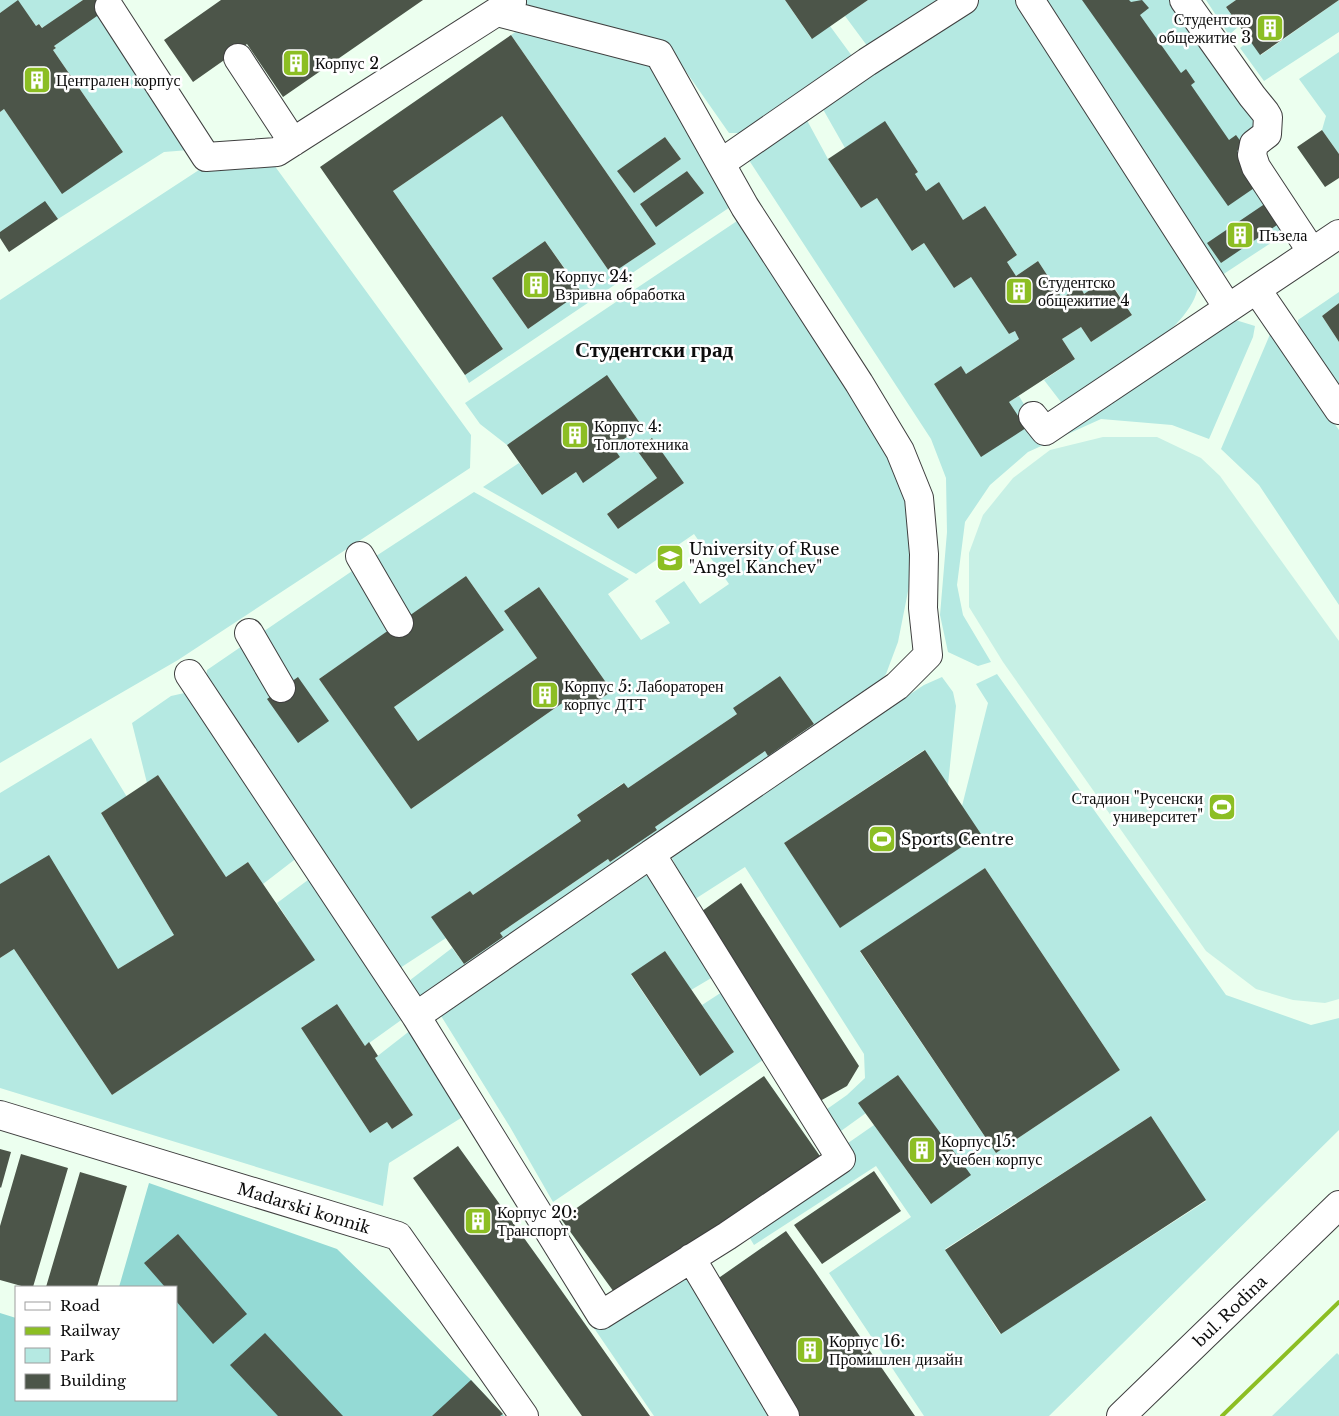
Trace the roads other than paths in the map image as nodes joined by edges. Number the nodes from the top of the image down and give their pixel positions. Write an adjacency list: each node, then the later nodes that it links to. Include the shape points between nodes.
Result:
1 (964, 0): 8 (street, via 867,62)
2 (1030, 0): 12 (street)
3 (1184, 0): 10 (street, via 1268,117 1267,134 1254,144 1252,155 1256,167)
4 (507, 6): 7 (street); 8 (street, via 659,54)
5 (109, 7): 7 (street, via 206,157 278,152)
6 (238, 58): 7 (street)
7 (293, 142)
8 (721, 163): 20 (street, via 745,207 860,383 900,451 919,498 928,655 897,686)
9 (1339, 234): 10 (street)
10 (1312, 252): 11 (street)
11 (1257, 290): 12 (street); 13 (street)
12 (1228, 308): 14 (street, via 1045,431)
13 (1339, 410)
14 (1034, 416)
15 (360, 556): 16 (street)
16 (399, 623)
17 (249, 633): 19 (street)
18 (189, 674): 21 (street)
19 (281, 688)
20 (651, 854): 21 (street); 24 (street, via 841,1158)
21 (416, 1016): 24 (street, via 601,1315)
22 (0, 1115): 25 (street, Madarski konnik, via 398,1236)
23 (1339, 1205): 27 (street, bul. Rodina)
24 (691, 1258): 26 (street)
25 (524, 1416)
26 (785, 1416)
27 (1120, 1416)

